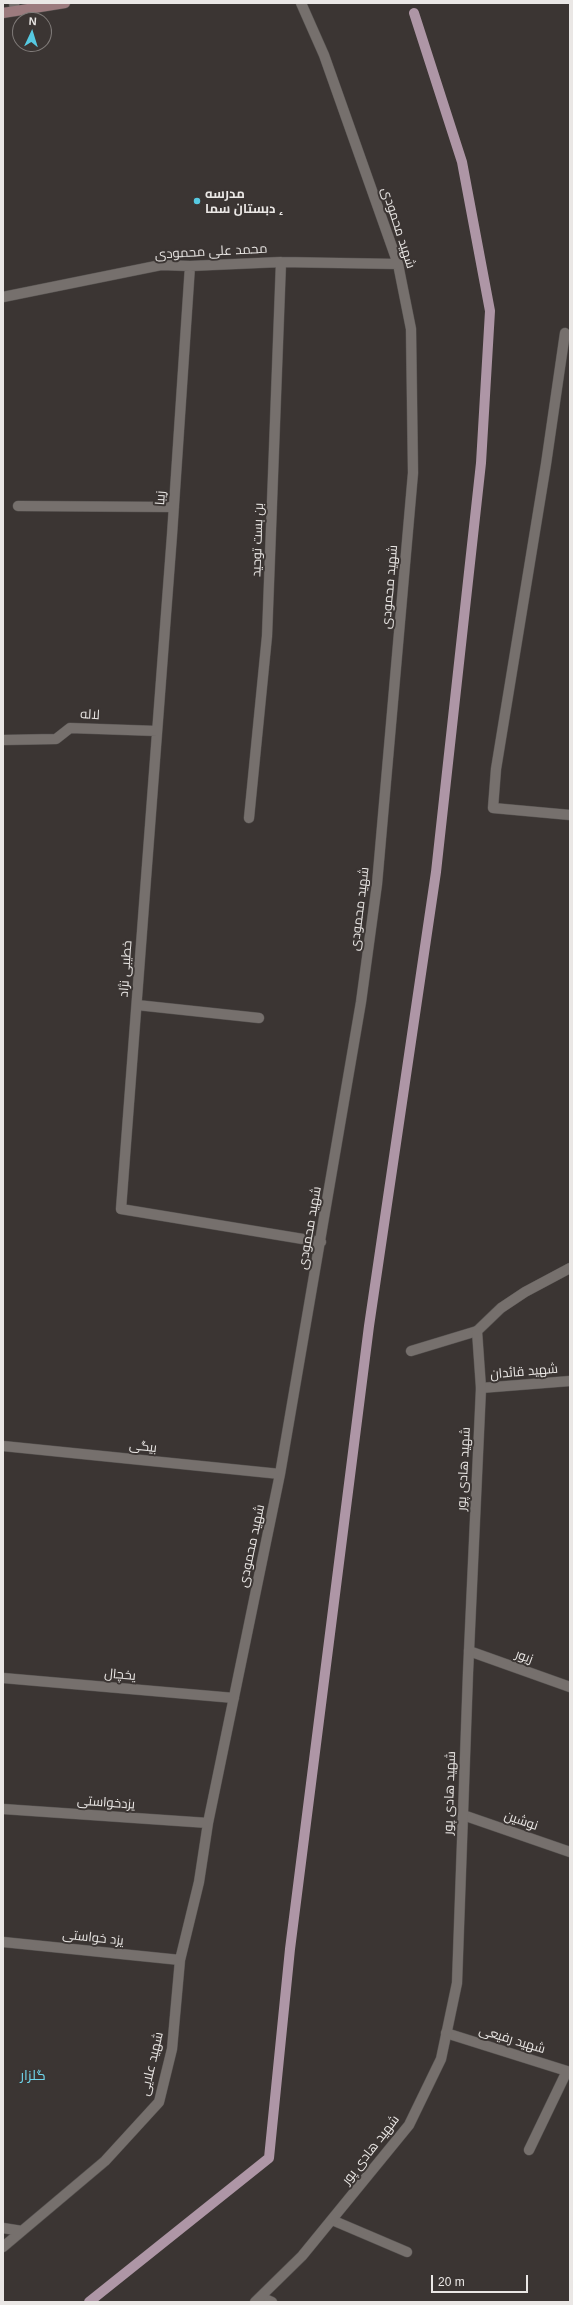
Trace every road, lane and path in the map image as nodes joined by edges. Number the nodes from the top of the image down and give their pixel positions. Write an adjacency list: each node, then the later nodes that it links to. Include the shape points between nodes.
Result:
1 (65, 3): 3 (main road)
2 (302, 3): 6 (street, شهید محمودی, via 324,55)
3 (15, 7): 4 (main road)
4 (3, 13)
5 (281, 262): 6 (street, محمد علی محمودی); 7 (street, محمد علی محمودی); 15 (street, بن بست توحید, via 268,636)
6 (398, 264): 18 (street, شهید محمودی, via 411,329 413,473 377,884 361,1002)
7 (190, 266): 8 (street, محمد علی محمودی, via 161,265); 11 (street, زیبا)
8 (3, 297)
9 (565, 333): 14 (street, via 496,769 493,808)
10 (18, 506): 11 (street)
11 (174, 507): 12 (street, زیبا)
12 (157, 732): 13 (street, لاله, via 70,728 56,739); 16 (street, خطیبی نژاد)
13 (3, 740)
14 (570, 815)
15 (249, 818)
16 (137, 1006): 17 (street); 18 (street, خطیبی نژاد, via 121,1209)
17 (259, 1018)
18 (321, 1242): 25 (street, شهید محمودی)
19 (570, 1268): 20 (street, via 501,1308)
20 (477, 1331): 21 (street); 23 (street, شهید هادی پور)
21 (411, 1351)
22 (570, 1381): 23 (street, شهید قائدان)
23 (481, 1388): 26 (street, شهید هادی پور)
24 (3, 1446): 25 (street, بیگی)
25 (280, 1474): 29 (street, شهید محمودی)
26 (469, 1651): 28 (street, زیور); 31 (street, شهید هادی پور)
27 (3, 1678): 29 (street, یخچال)
28 (570, 1687)
29 (234, 1698): 32 (street, شهید محمودی)
30 (3, 1809): 32 (street, یزدخواستی)
31 (463, 1815): 33 (street, نوشین); 36 (street, شهید هادی پور, via 457,1983)
32 (208, 1823): 35 (street, شهید علایی, via 199,1882)
33 (570, 1852)
34 (3, 1942): 35 (street, یزد خواستی)
35 (180, 1960): 41 (street, شهید علایی, via 172,2049 159,2102 105,2161)
36 (446, 2033): 37 (street, شهید رفیعی); 39 (street, شهید هادی پور, via 441,2059 408,2125)
37 (568, 2071): 38 (street)
38 (528, 2150)
39 (332, 2220): 43 (street); 44 (street, شهید هادی پور, via 302,2256)
40 (3, 2228): 41 (street)
41 (22, 2231): 42 (street, شهید علایی)
42 (3, 2247)
43 (407, 2252)
44 (258, 2299): 45 (street)
45 (272, 2302)

